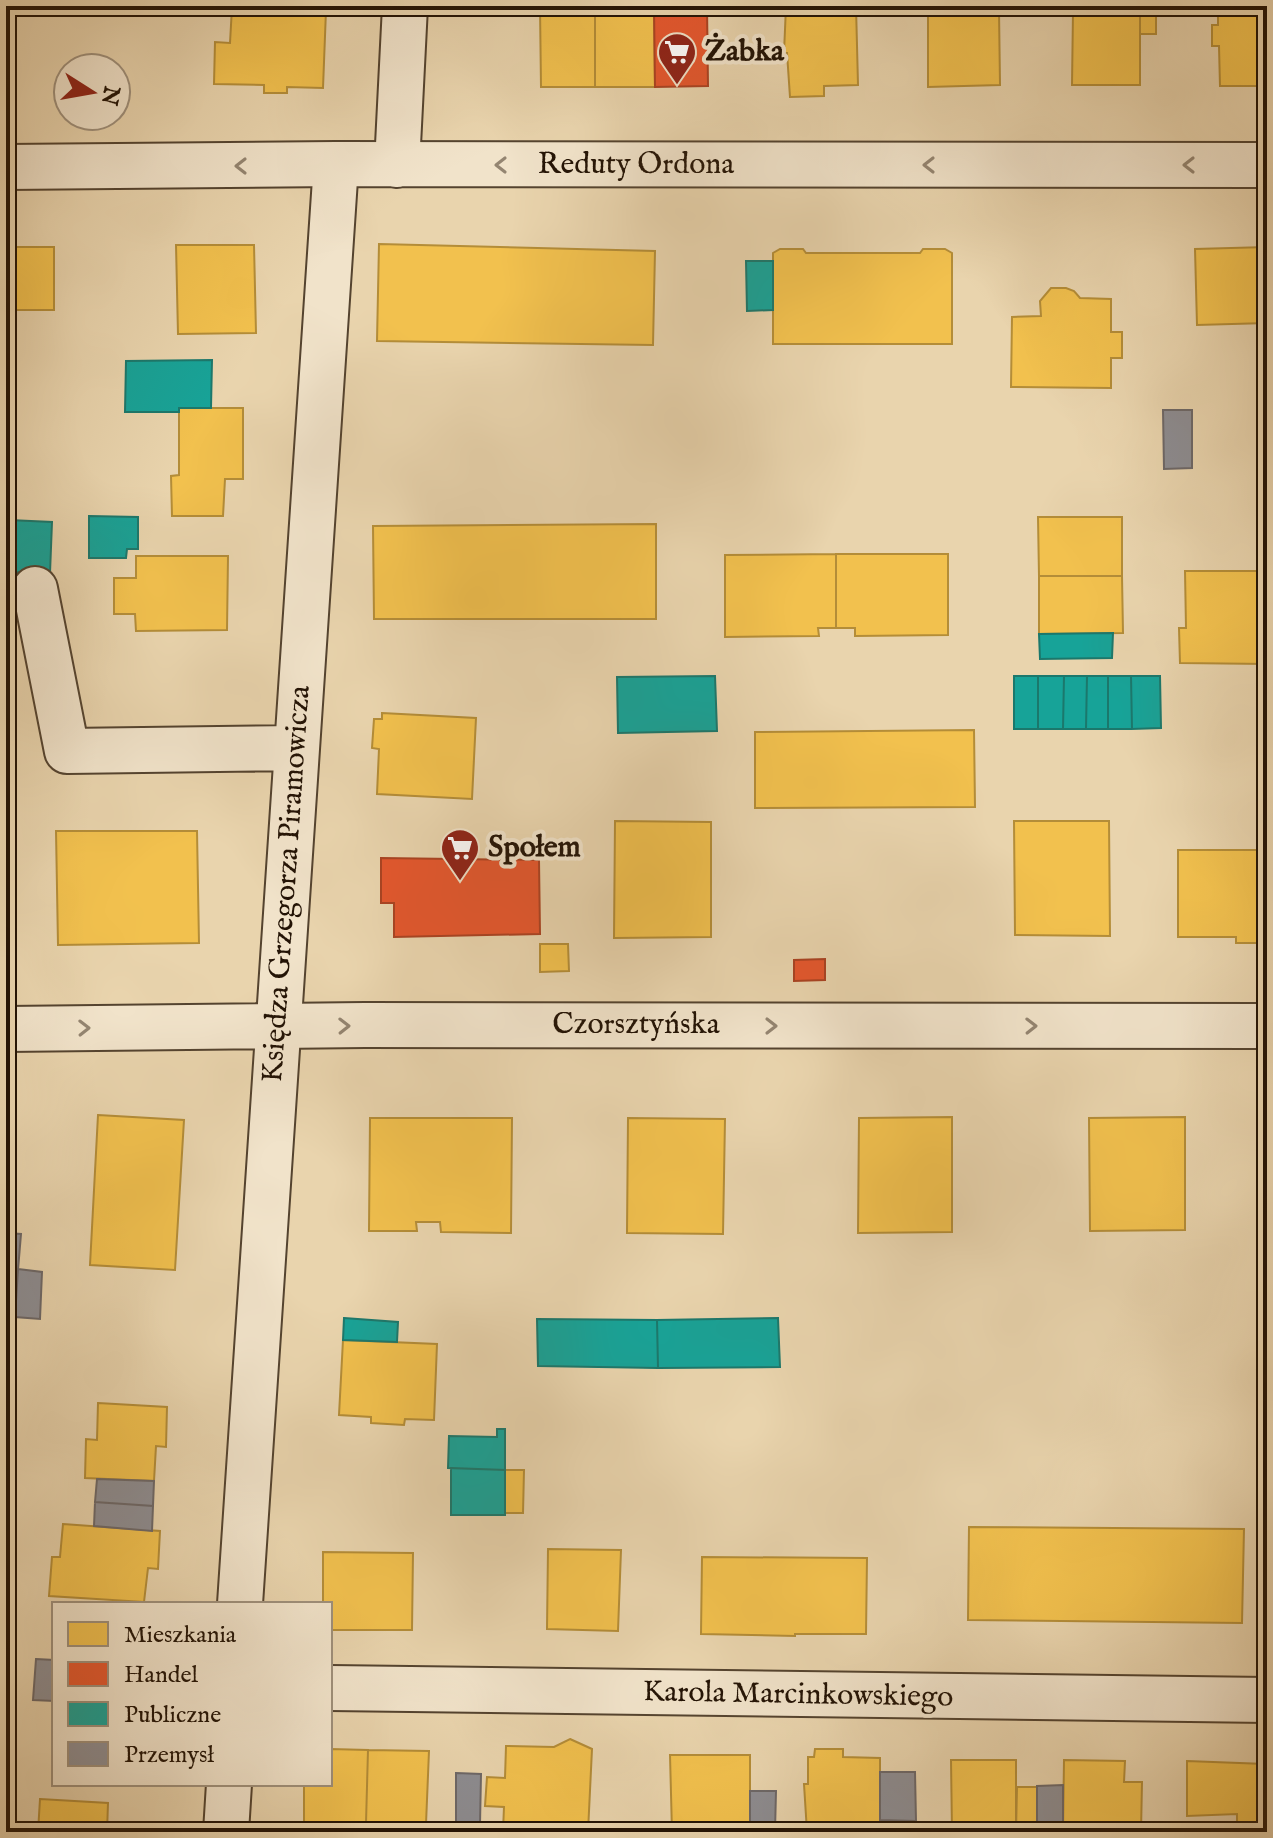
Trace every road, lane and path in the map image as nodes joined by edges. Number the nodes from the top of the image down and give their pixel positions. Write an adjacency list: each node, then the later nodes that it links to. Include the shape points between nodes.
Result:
1 (405, 6): 3 (street)
2 (336, 164): 3 (street, Reduty Ordona); 5 (street, Reduty Ordona, one-way to 5); 7 (street, Księdza Grzegorza Piramowicza)
3 (397, 165): 4 (street, Reduty Ordona, one-way to 3)
4 (1267, 165)
5 (6, 167)
6 (35, 589): 7 (street, via 67,751)
7 (297, 748): 8 (street, Księdza Grzegorza Piramowicza)
8 (277, 1026): 9 (street, Czorsztyńska, one-way to 9); 10 (street, Czorsztyńska, one-way to 8); 11 (street, Księdza Grzegorza Piramowicza)
9 (1267, 1026)
10 (6, 1029)
11 (240, 1602)
12 (332, 1688): 13 (street, Karola Marcinkowskiego)
13 (1267, 1700)
14 (229, 1786): 15 (street)
15 (226, 1832)

